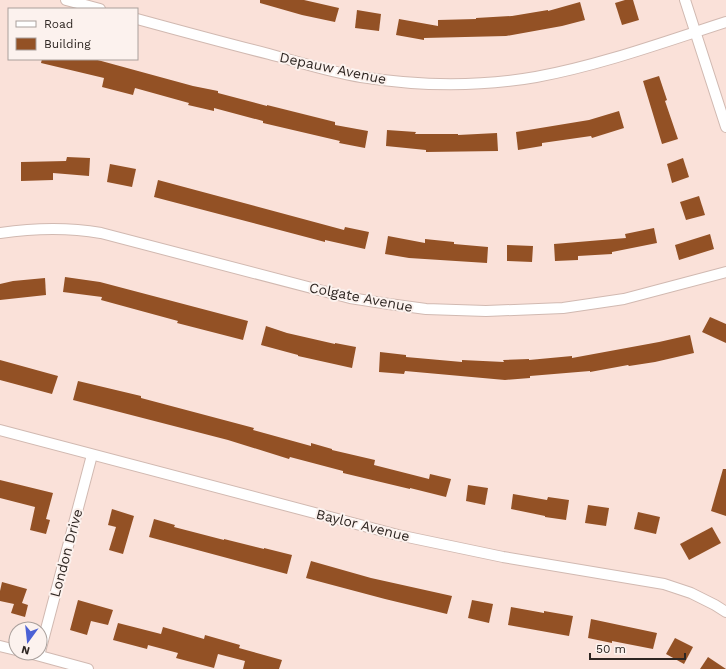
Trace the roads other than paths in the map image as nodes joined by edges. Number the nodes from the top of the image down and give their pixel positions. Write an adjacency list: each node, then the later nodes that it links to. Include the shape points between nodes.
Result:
1 (66, 0): 3 (street)
2 (686, 0): 6 (street)
3 (96, 8)
4 (138, 19): 6 (street, Depauw Avenue, via 324,69 400,82 431,84 536,77 580,68)
5 (726, 22): 6 (street, Depauw Avenue)
6 (696, 32): 7 (street)
7 (726, 127)
8 (0, 232): 9 (street, Colgate Avenue, via 56,228 101,233 350,298 426,309 486,311 563,308 624,299)
9 (726, 272)
10 (0, 430): 11 (street, Baylor Avenue)
11 (92, 455): 12 (street, Baylor Avenue, via 398,535 503,557 664,584 691,593); 13 (street, London Drive)
12 (726, 612)
13 (48, 623)
14 (48, 656): 15 (street)
15 (88, 669)

